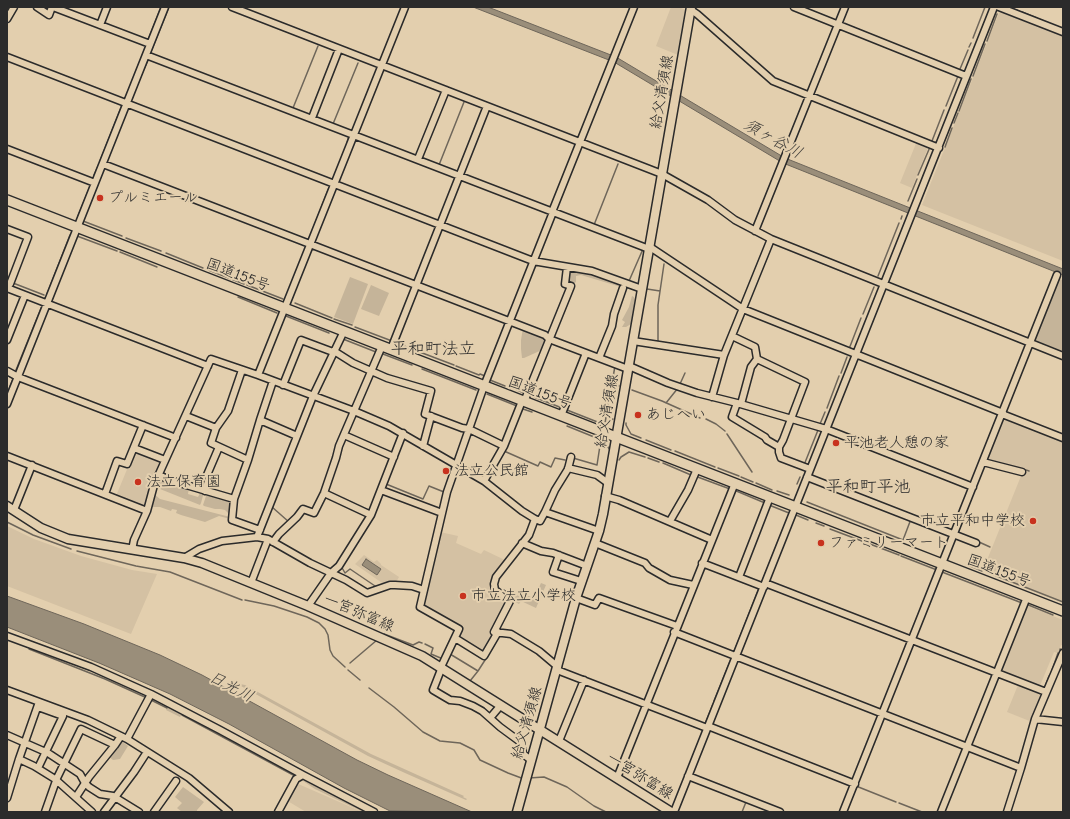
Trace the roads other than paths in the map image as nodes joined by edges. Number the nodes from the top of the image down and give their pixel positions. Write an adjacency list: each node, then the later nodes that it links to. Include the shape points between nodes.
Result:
1 (14, 7): 14 (street)
2 (37, 7): 3 (street, via 49,14)
3 (52, 7): 16 (street)
4 (107, 7): 16 (street)
5 (165, 7): 18 (street)
6 (232, 7): 19 (street)
7 (405, 7): 22 (street)
8 (634, 7): 30 (street)
9 (794, 7): 15 (street)
10 (845, 7): 15 (street)
11 (994, 7): 23 (street)
12 (999, 7): 17 (street)
13 (690, 8): 25 (street, via 773,81); 35 (main road, 給父清須線)
14 (7, 19)
15 (838, 24): 23 (street); 25 (street)
16 (100, 25): 18 (street)
17 (1063, 32)
18 (150, 44): 20 (street)
19 (339, 49): 22 (street); 28 (street)
20 (146, 54): 26 (street); 28 (street)
21 (7, 57): 26 (street)
22 (382, 66): 24 (street); 29 (street)
23 (966, 76): 31 (street)
24 (446, 90): 27 (street); 33 (street)
25 (809, 96): 31 (street); 44 (street)
26 (127, 103): 34 (street); 38 (street)
27 (487, 106): 30 (street); 36 (street)
28 (312, 118): 29 (street)
29 (355, 135): 33 (street); 38 (street)
30 (579, 142): 35 (street); 40 (street)
31 (939, 148): 51 (street)
32 (7, 149): 37 (street)
33 (418, 159): 36 (street)
34 (103, 164): 37 (street); 46 (street)
35 (662, 174): 44 (street); 47 (main road, 給父清須線)
36 (460, 176): 40 (street); 41 (street)
37 (95, 183): 42 (street)
38 (335, 184): 41 (street); 46 (street)
39 (7, 200): 42 (highway, 国道155号)
40 (552, 212): 47 (street); 48 (street)
41 (440, 225): 48 (street); 53 (street)
42 (78, 227): 57 (street); 58 (highway, 国道155号)
43 (7, 228): 52 (street, via 28,237)
44 (755, 231): 45 (street)
45 (771, 239): 51 (street); 59 (street)
46 (311, 244): 53 (street); 58 (street)
47 (649, 248): 55 (main road, 給父清須線); 59 (street)
48 (533, 261): 49 (street); 60 (street)
49 (567, 267): 55 (street, via 592,271); 63 (street, via 565,284 571,286)
50 (1058, 275): 66 (street)
51 (884, 284): 66 (street); 71 (street)
52 (8, 285): 56 (street); 57 (street)
53 (416, 285): 60 (street); 67 (street)
54 (623, 288): 73 (street)
55 (642, 289): 65 (main road, 給父清須線)
56 (25, 295): 57 (street); 64 (street)
57 (48, 302): 75 (street); 81 (street)
58 (286, 308): 61 (highway, 国道155号); 80 (street)
59 (743, 309): 62 (street); 71 (street)
60 (510, 321): 63 (street); 84 (street)
61 (344, 331): 67 (highway, 国道155号); 68 (street)
62 (732, 336): 70 (street); 74 (street, via 755,347)
63 (549, 339): 69 (street); 87 (street)
64 (7, 340)
65 (633, 340): 70 (street); 76 (main road, 給父清須線)
66 (1031, 343): 72 (street); 91 (street)
67 (387, 348): 79 (street); 84 (highway, 国道155号)
68 (334, 352): 79 (street); 83 (street, via 301,340); 85 (street)
69 (586, 353): 73 (street); 94 (street)
70 (724, 355): 86 (street)
71 (855, 356): 91 (street); 100 (street)
72 (1063, 356)
73 (599, 358): 76 (street)
74 (757, 359): 88 (street, via 751,367); 95 (street, via 805,382)
75 (208, 366): 77 (street, via 211,359); 92 (street)
76 (629, 368): 86 (street); 105 (main road, 給父清須線)
77 (242, 370): 80 (street); 98 (street, via 228,411)
78 (7, 371): 81 (street)
79 (372, 371): 90 (street); 93 (street, via 431,391 425,414)
80 (258, 375): 82 (street)
81 (18, 376): 89 (street); 97 (street)
82 (273, 381): 83 (street); 96 (street)
83 (283, 385): 85 (street)
84 (484, 386): 87 (highway, 国道155号); 99 (street)
85 (313, 396): 90 (street); 103 (street)
86 (712, 397): 88 (street)
87 (523, 401): 94 (highway, 国道155号); 108 (street)
88 (739, 403): 95 (street); 110 (street, via 732,417)
89 (7, 404)
90 (354, 411): 101 (street); 102 (street)
91 (1002, 414): 106 (street); 117 (street)
92 (186, 416): 98 (street); 104 (street)
93 (431, 416): 99 (street); 107 (street)
94 (561, 416): 105 (highway, 国道155号)
95 (791, 418): 100 (street); 110 (street)
96 (260, 420): 103 (street); 116 (street)
97 (143, 425): 104 (street); 111 (street)
98 (216, 428): 109 (street, via 211,443)
99 (469, 429): 108 (street); 119 (street)
100 (826, 429): 122 (street); 129 (street)
101 (403, 433): 107 (street); 114 (street)
102 (344, 435): 114 (street); 132 (street)
103 (297, 436): 145 (street)
104 (176, 438): 115 (street)
105 (617, 438): 121 (highway, 国道155号); 127 (main road, 給父清須線)
106 (1063, 438)
107 (423, 446): 119 (street)
108 (504, 446): 126 (street)
109 (220, 447): 116 (street); 131 (street, via 207,475 209,477)
110 (779, 447): 122 (street, via 781,458)
111 (134, 448): 115 (street); 133 (street, via 127,464 117,461)
112 (7, 456): 118 (street)
113 (571, 457): 120 (street)
114 (394, 458): 130 (street)
115 (165, 460): 124 (street)
116 (248, 460): 136 (street)
117 (983, 462): 123 (street); 129 (street)
118 (32, 465): 133 (street); 138 (street)
119 (456, 465): 126 (street); 141 (street)
120 (568, 468): 127 (street, via 597,475); 140 (street)
121 (696, 469): 128 (highway, 国道155号); 144 (street, via 688,490)
122 (810, 469): 125 (street)
123 (1022, 472)
124 (158, 475): 131 (street); 139 (street)
125 (807, 477): 137 (street); 147 (street)
126 (484, 481): 143 (street)
127 (608, 483): 134 (main road, 給父清須線)
128 (735, 483): 135 (highway, 国道155号); 150 (street)
129 (973, 488): 147 (street)
130 (381, 490): 141 (street); 142 (street)
131 (205, 491): 136 (street)
132 (324, 493): 142 (street); 149 (street, via 314,513 302,509 297,517)
133 (105, 494): 139 (street)
134 (606, 496): 144 (street); 146 (main road, 給父清須線)
135 (770, 497): 137 (highway, 国道155号); 161 (street)
136 (234, 500): 145 (street, via 232,520)
137 (795, 506): 158 (highway, 国道155号); 165 (street)
138 (10, 508): 154 (main road, 一宮弥富線, via 41,528 68,539)
139 (147, 510): 154 (street)
140 (545, 512): 143 (street, via 540,521); 146 (street)
141 (442, 513): 166 (street)
142 (371, 515): 160 (street, via 339,566)
143 (536, 519): 153 (street)
144 (670, 522): 150 (street)
145 (260, 530): 148 (street)
146 (599, 531): 151 (main road, 給父清須線)
147 (954, 534): 152 (street); 158 (street)
148 (257, 537): 149 (street); 156 (street, via 222,541 199,549)
149 (271, 540): 160 (street); 163 (street)
150 (712, 540): 157 (street)
151 (595, 543): 159 (main road, 給父清須線); 164 (street, via 645,564 670,580)
152 (976, 543)
153 (522, 544): 155 (street); 172 (street, via 496,577 494,584 495,590 510,601 494,632)
154 (132, 550): 156 (main road, 一宮弥富線)
155 (559, 555): 159 (street); 162 (street, via 553,572)
156 (184, 558): 163 (main road, 一宮弥富線, via 220,569)
157 (702, 563): 161 (street); 164 (street)
158 (942, 564): 167 (highway, 国道155号); 176 (street)
159 (587, 566): 162 (main road, 給父清須線)
160 (331, 573): 166 (street, via 367,593 395,585); 169 (street)
161 (739, 577): 165 (street)
162 (581, 582): 168 (main road, 給父清須線)
163 (251, 583): 169 (main road, 一宮弥富線)
164 (693, 585): 171 (street)
165 (764, 585): 176 (street); 178 (street)
166 (424, 590): 175 (street, via 420,607 459,629)
167 (1027, 597): 170 (highway, 国道155号); 181 (street)
168 (576, 598): 171 (street, via 595,605 599,598); 180 (main road, 給父清須線)
169 (308, 606): 179 (main road, 一宮弥富線, via 416,653)
170 (1063, 611)
171 (677, 626): 173 (street)
172 (498, 632): 175 (street, via 484,656); 180 (street, via 510,634 539,651)
173 (674, 632): 178 (street); 187 (street)
174 (7, 636): 185 (street, via 91,667)
175 (454, 638): 179 (street)
176 (912, 640): 181 (street); 189 (street)
177 (1063, 652): 184 (street)
178 (736, 656): 189 (street); 193 (street)
179 (441, 667): 186 (main road, 一宮弥富線); 190 (street, via 433,690 450,700 473,706)
180 (557, 668): 182 (street); 194 (main road, 給父清須線)
181 (997, 673): 184 (street); 199 (street)
182 (584, 680): 187 (street); 197 (street)
183 (7, 690): 188 (street)
184 (1046, 692): 191 (street)
185 (151, 694): 196 (street); 207 (street)
186 (501, 704): 190 (street); 194 (main road, 一宮弥富線)
187 (646, 704): 193 (street); 210 (street)
188 (38, 705): 196 (street, via 88,720); 198 (street); 200 (street, via 63,716)
189 (882, 714): 199 (street); 214 (street)
190 (490, 718): 203 (street, via 520,741 523,754)
191 (1035, 719): 192 (street); 206 (street)
192 (1063, 722)
193 (708, 727): 208 (street); 214 (street)
194 (539, 728): 197 (main road, 一宮弥富線); 203 (main road, 給父清須線)
195 (7, 735): 198 (street)
196 (120, 739): 201 (street); 204 (street, via 81,730); 213 (street)
197 (559, 741): 210 (main road, 一宮弥富線)
198 (25, 743): 200 (street); 202 (street)
199 (967, 747): 206 (street); 230 (street)
200 (46, 752): 204 (street); 205 (street)
201 (146, 753): 216 (street); 223 (street, via 189,778)
202 (19, 759): 205 (street); 209 (street)
203 (531, 760): 226 (main road, 給父清須線)
204 (64, 763): 211 (street); 213 (street, via 80,774)
205 (38, 768): 211 (street)
206 (1020, 768): 231 (street)
207 (303, 776): 224 (street, via 296,779); 225 (street)
208 (688, 776): 227 (street); 228 (street)
209 (10, 778): 217 (street)
210 (617, 778): 227 (main road, 一宮弥富線)
211 (57, 780): 215 (street); 218 (street)
212 (176, 781): 222 (street)
213 (85, 783): 215 (street); 216 (street, via 100,794)
214 (854, 784): 229 (street)
215 (76, 797): 219 (street)
216 (116, 797): 220 (street); 221 (street)
217 (7, 798)
218 (45, 812)
219 (92, 812)
220 (104, 812)
221 (139, 812)
222 (154, 812)
223 (229, 812)
224 (278, 812)
225 (374, 812)
226 (517, 812)
227 (673, 812)
228 (780, 812)
229 (843, 812)
230 (942, 812)
231 (1007, 812)

